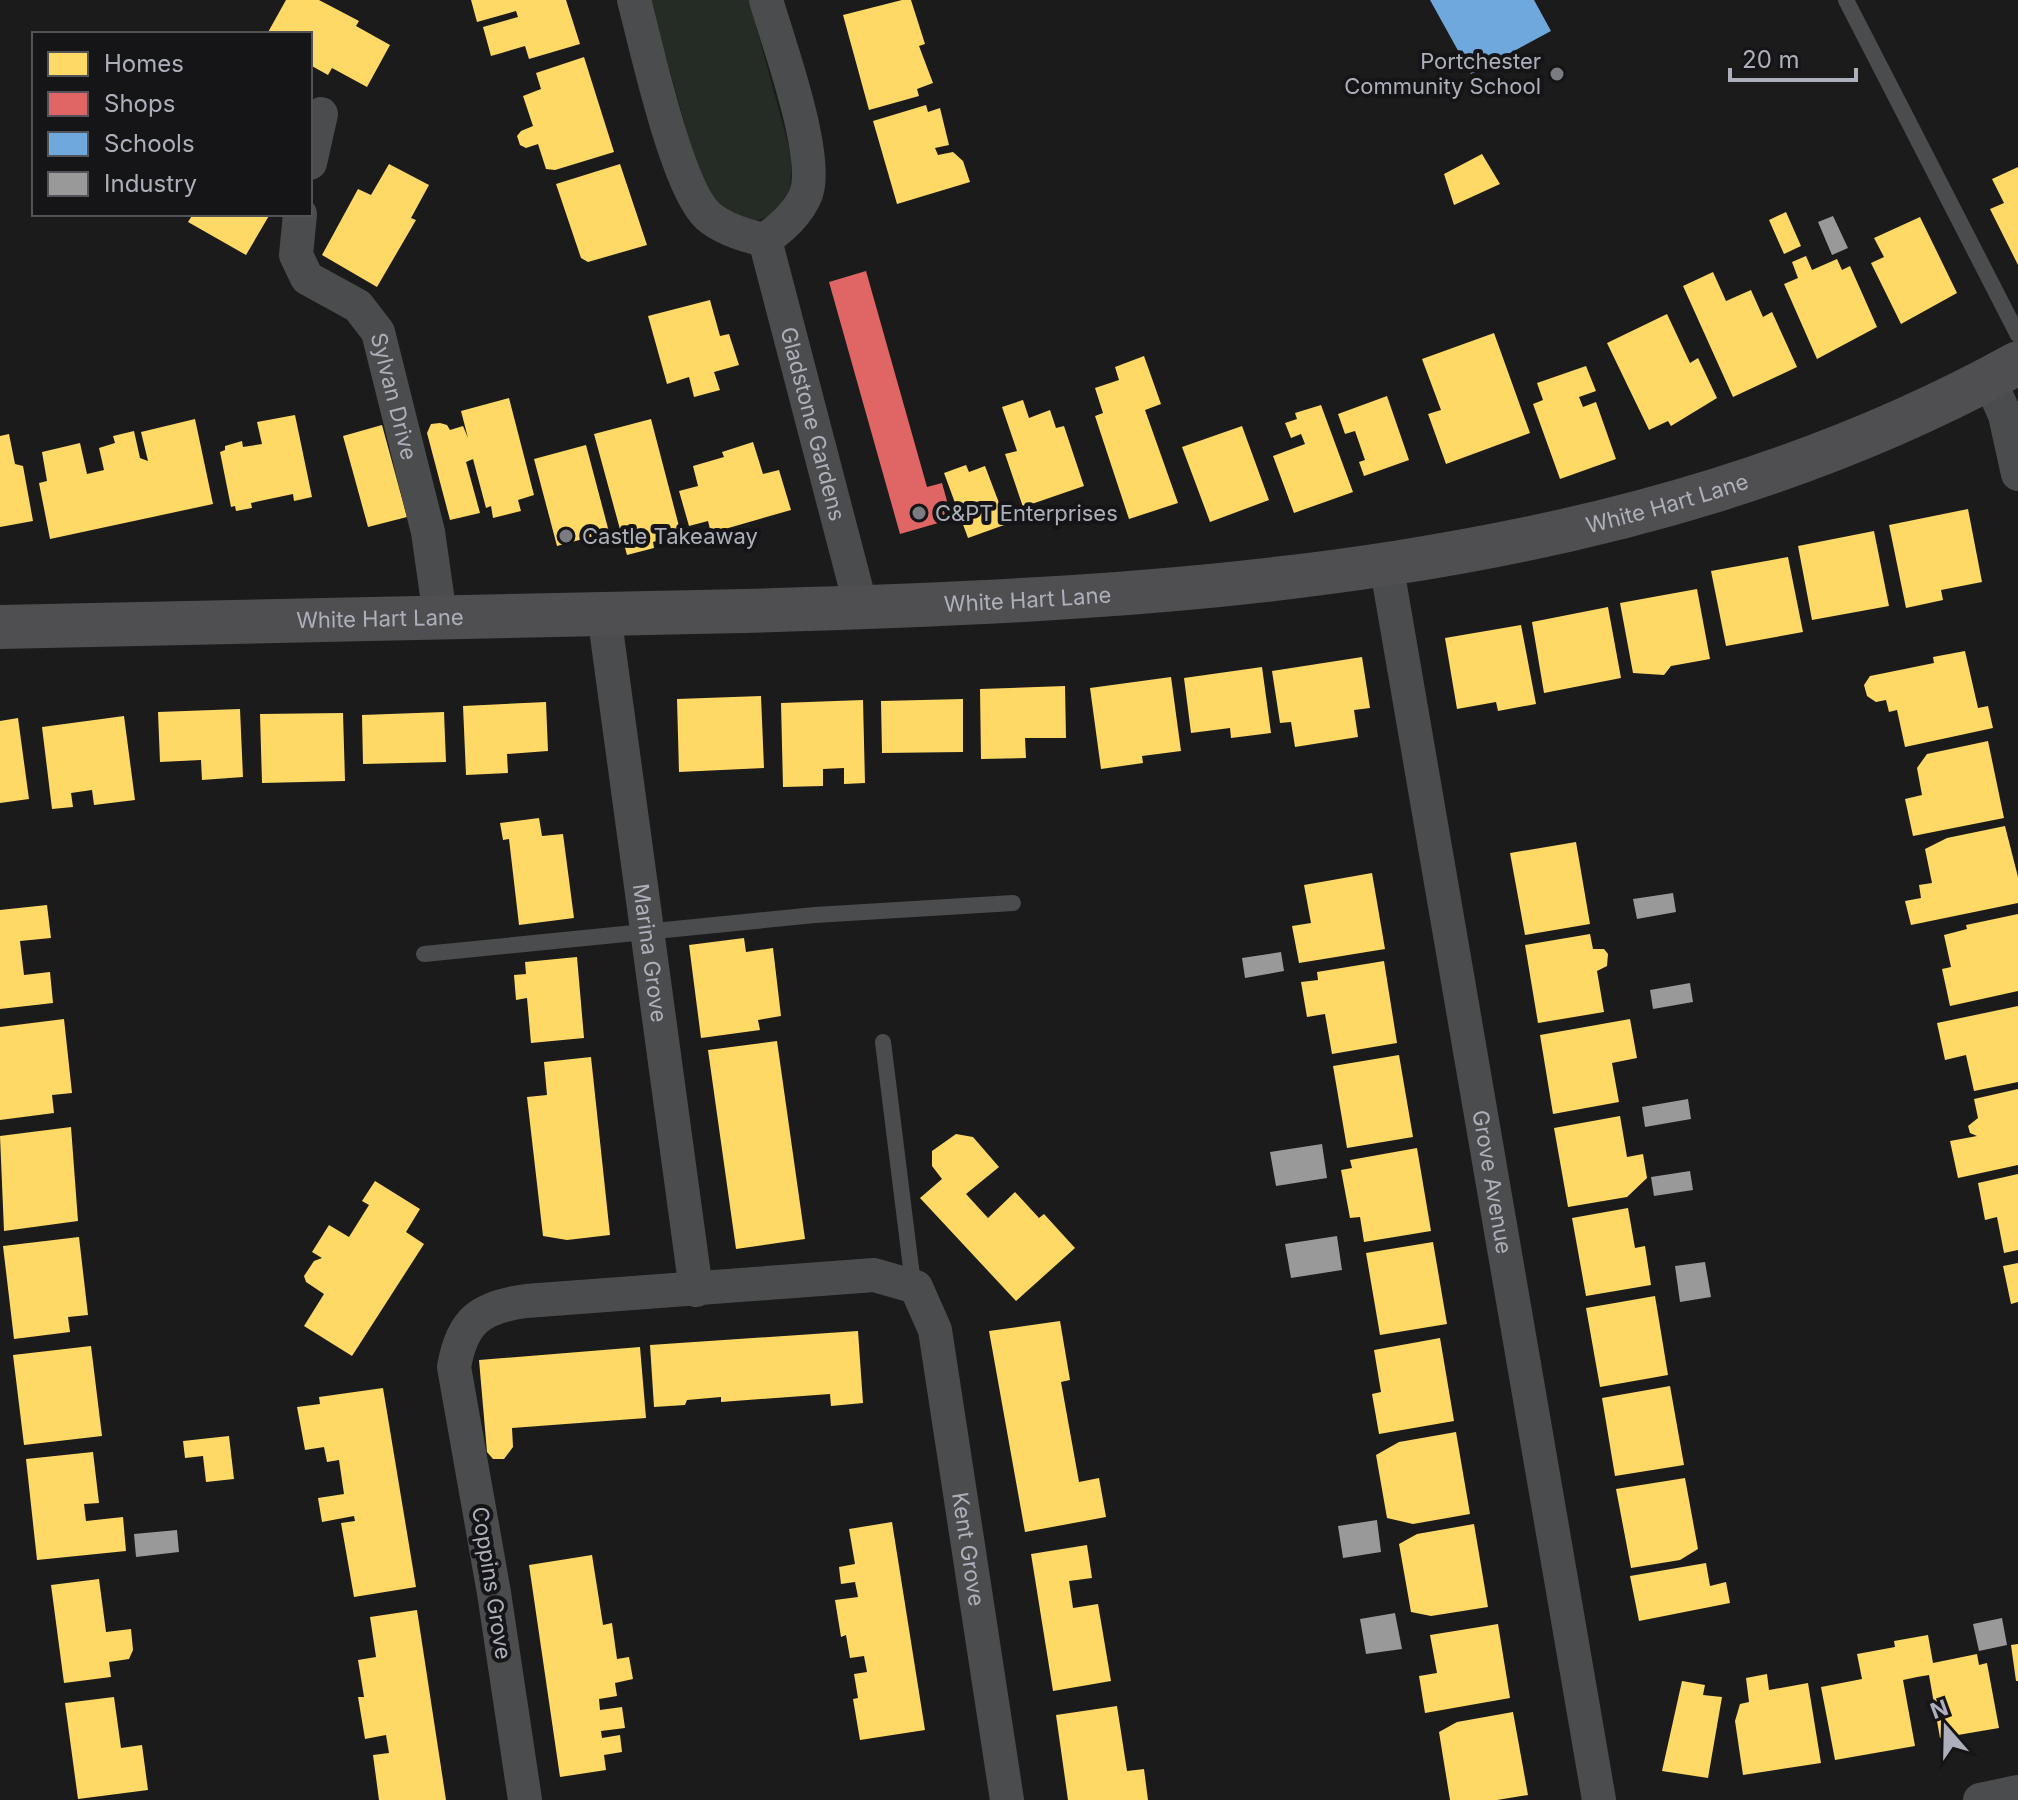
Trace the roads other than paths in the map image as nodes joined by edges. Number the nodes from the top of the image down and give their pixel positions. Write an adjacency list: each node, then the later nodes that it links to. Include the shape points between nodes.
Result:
1 (634, 0): 7 (street, via 670,130 707,215 742,235)
2 (766, 0): 7 (street, via 809,156 806,193 787,224)
3 (1846, 0): 8 (lane)
4 (321, 114): 5 (street)
5 (312, 154)
6 (300, 216): 14 (street, Sylvan Drive, via 296,255 307,278 358,306 378,332 428,532)
7 (765, 240): 12 (street, Gladstone Gardens)
8 (2018, 335)
9 (2004, 371): 10 (street, via 2005,415); 11 (street, White Hart Lane, via 1832,451 1688,497 1531,539)
10 (2018, 474)
11 (1386, 563): 12 (street, White Hart Lane, via 1136,592); 25 (street, Grove Avenue)
12 (861, 607): 13 (street, White Hart Lane)
13 (604, 614): 14 (street, White Hart Lane); 17 (street, Marina Grove)
14 (440, 616): 15 (street, White Hart Lane)
15 (0, 627)
16 (1013, 903): 17 (lane)
17 (645, 932): 18 (lane); 20 (street, Marina Grove)
18 (424, 954)
19 (883, 1042): 21 (lane)
20 (696, 1290): 21 (street, via 874,1275); 23 (street, Coppins Grove, via 501,1305 471,1321 458,1343 454,1367)
21 (919, 1292): 24 (street, Kent Grove, via 935,1330)
22 (2018, 1792): 26 (street)
23 (525, 1800)
24 (1007, 1800)
25 (1599, 1800)
26 (1980, 1800)

